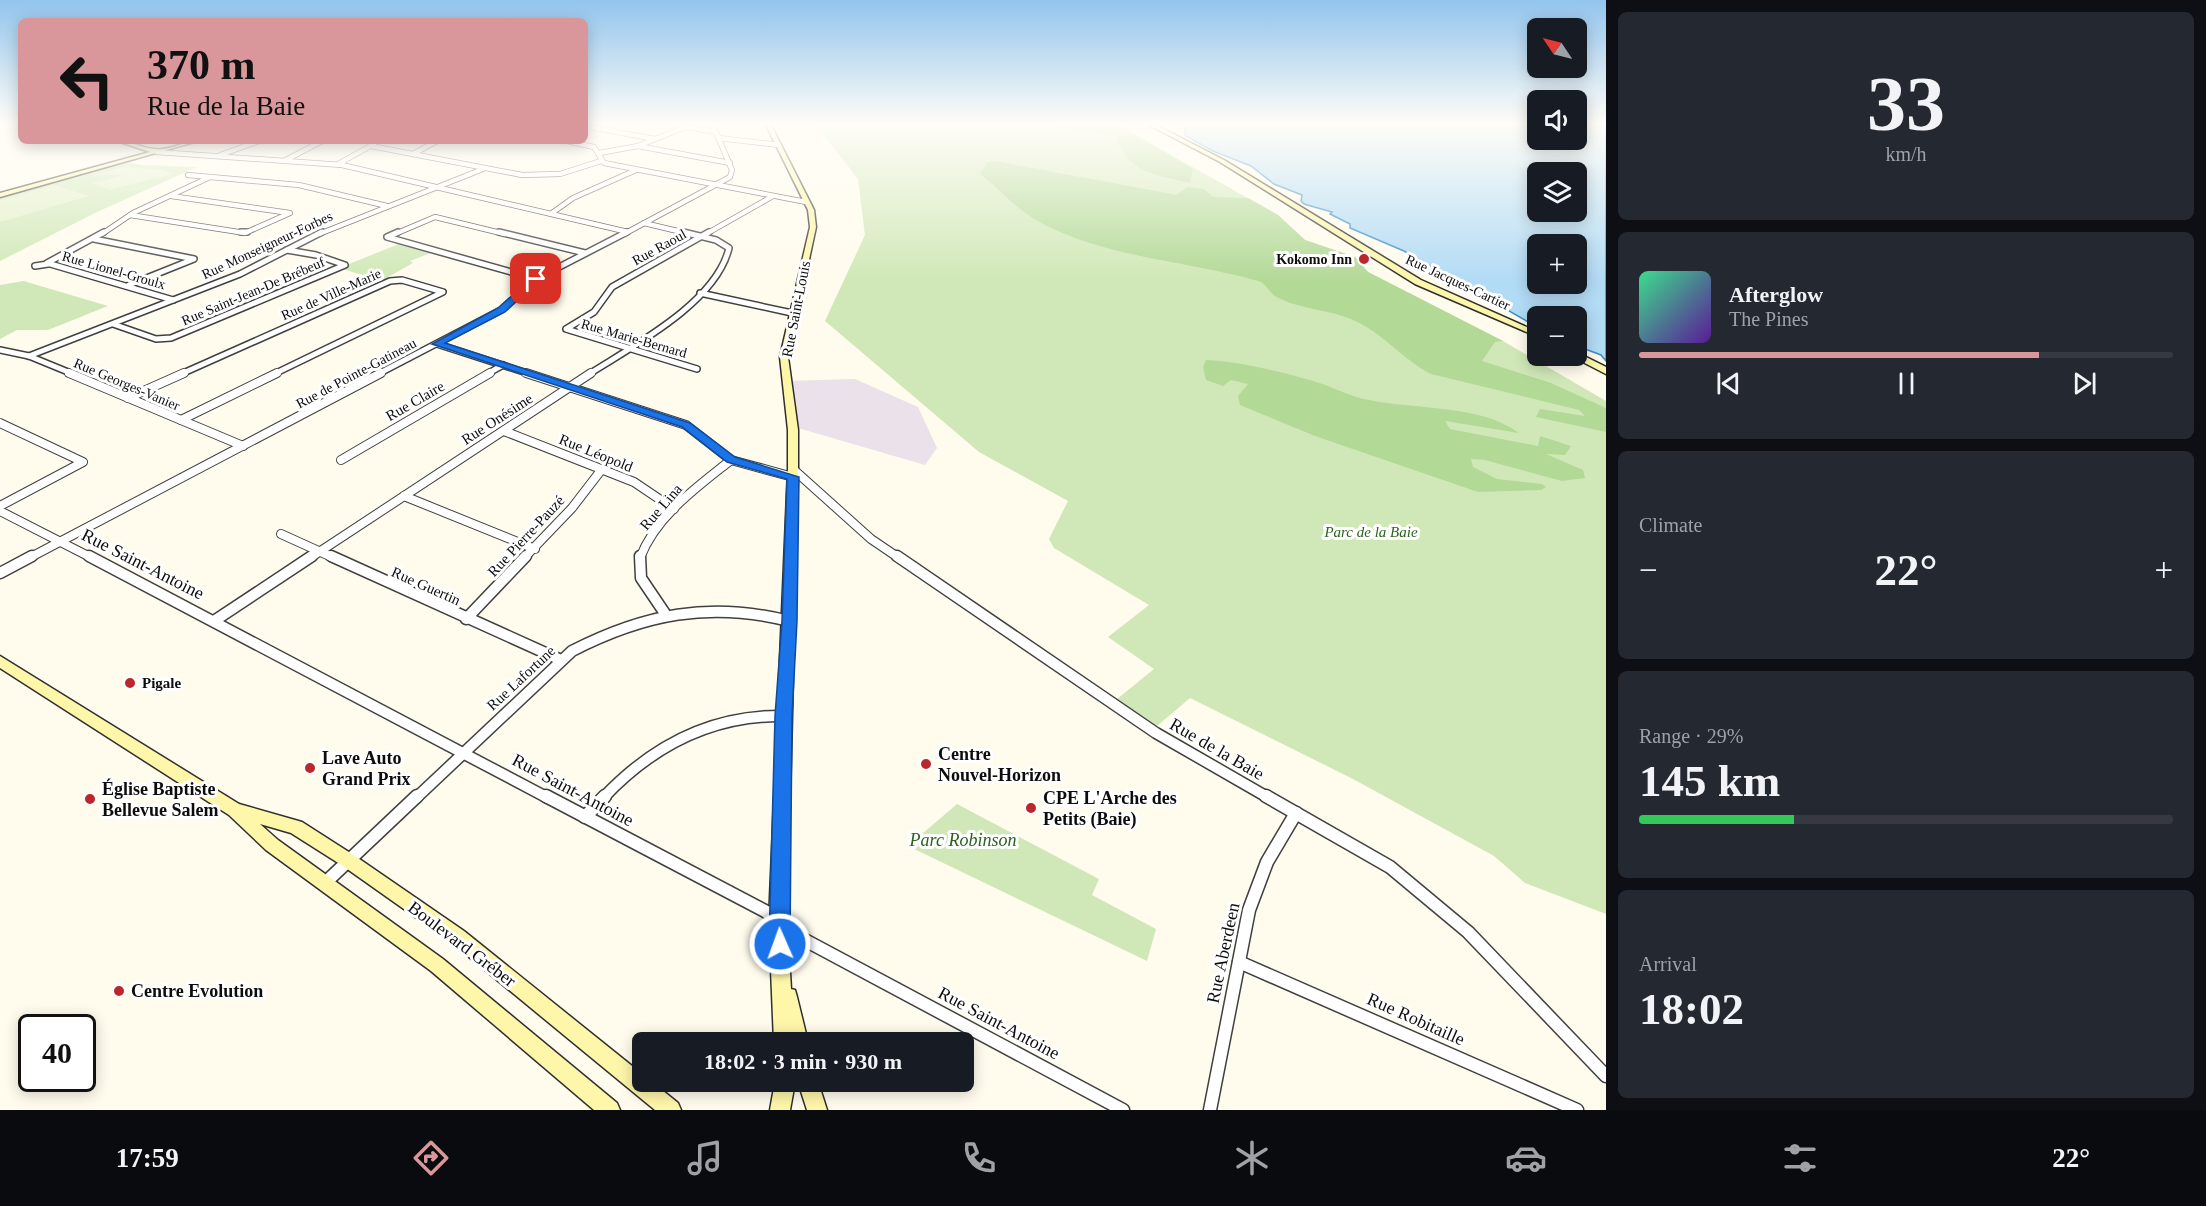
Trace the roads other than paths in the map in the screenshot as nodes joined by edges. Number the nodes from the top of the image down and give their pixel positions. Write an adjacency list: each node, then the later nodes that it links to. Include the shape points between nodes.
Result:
1 (62, 177): 12 (street)
2 (210, 177): 13 (street, Rue Lionel-Groulx); 16 (street, via 298,185)
3 (394, 177): 11 (street)
4 (464, 177): 11 (street, Rue Monseigneur-Forbes)
5 (620, 177): 17 (street)
6 (677, 177): 10 (street)
7 (728, 177): 10 (street)
8 (794, 177): 15 (street, Rue Saint-Louis)
9 (1249, 177): 34 (street, Rue Jacques-Cartier, via 1418,282)
10 (719, 185): 14 (street); 19 (street, Rue de Pointe-Gatineau)
11 (438, 187): 16 (street, Rue Monseigneur-Forbes); 17 (street)
12 (0, 194)
13 (171, 196): 18 (street, Rue Lionel-Groulx); 18 (street, via 290,213 247,233)
14 (773, 196): 15 (street); 21 (street, Rue Raoul)
15 (806, 202): 31 (street, Rue Saint-Louis, via 813,227)
16 (388, 206): 23 (street, Rue Monseigneur-Forbes, via 334,226)
17 (552, 213): 20 (street)
18 (129, 215): 22 (street, Rue Lionel-Groulx)
19 (644, 223): 20 (street, Rue de Pointe-Gatineau); 21 (street, Rue Onésime)
20 (628, 232): 24 (street, Rue de Pointe-Gatineau)
21 (702, 236): 29 (street, Rue Onésime, via 723,243 729,254); 33 (street, Rue Raoul, via 612,287 594,312)
22 (94, 239): 25 (street, Rue Lionel-Groulx); 28 (street, via 194,259)
23 (287, 250): 30 (street, Rue Monseigneur-Forbes); 32 (street, Rue Saint-Jean-De Brébeuf, via 345,265 171,338 156,339)
24 (585, 253): 27 (street, Rue de Pointe-Gatineau); 27 (street, via 435,217 387,237)
25 (48, 264): 26 (street, Rue Lionel-Groulx); 28 (street, Rue Lionel-Groulx)
26 (35, 266)
27 (536, 279): 35 (street, Rue de Pointe-Gatineau, via 501,310)
28 (129, 285): 30 (street, Rue Lionel-Groulx)
29 (700, 293): 31 (street); 37 (street, Rue Onésime, via 675,318)
30 (174, 300): 32 (street, Rue Monseigneur-Forbes)
31 (792, 312): 52 (street, Rue Saint-Louis, via 784,357 793,430)
32 (113, 324): 38 (street, Rue Monseigneur-Forbes)
33 (566, 329): 37 (street, Rue Marie-Bernard)
34 (1527, 330)
35 (437, 344): 40 (street, Rue de la Baie); 48 (street, Rue de Pointe-Gatineau)
36 (0, 350): 38 (street, Rue Georges-Vanier)
37 (631, 350): 41 (street, Rue Marie-Bernard); 43 (street, Rue Onésime)
38 (29, 356): 44 (street, Rue Georges-Vanier)
39 (1587, 361): 42 (street)
40 (503, 365): 43 (street, Rue de la Baie); 49 (street, Rue Claire)
41 (697, 369)
42 (1606, 371)
43 (572, 387): 47 (street, Rue Onésime); 50 (street, Rue de la Baie, via 686,425)
44 (128, 398): 45 (street, Rue Georges-Vanier); 45 (street, Rue de Ville-Marie, via 390,281 402,279 443,292)
45 (181, 420): 48 (street, Rue Georges-Vanier)
46 (0, 423): 54 (street, via 83,462)
47 (504, 431): 51 (street, Rue Léopold); 53 (street, Rue Onésime)
48 (243, 446): 58 (street, Rue de Pointe-Gatineau)
49 (341, 460)
50 (731, 460): 52 (street, Rue de la Baie); 55 (street, Rue Lina)
51 (602, 469): 55 (street, Rue Léopold, via 634,482); 59 (street, Rue Pierre-Pauzé)
52 (793, 473): 65 (street, Rue Saint-Louis); 71 (street, Rue de la Baie, via 871,539 1003,630 1156,733)
53 (404, 496): 59 (street); 60 (street, Rue Onésime)
54 (0, 506)
55 (674, 509): 62 (street, Rue Lina, via 652,535 638,561 639,573)
56 (0, 511): 58 (street, Rue Saint-Antoine)
57 (281, 534): 60 (street, Rue Guertin)
58 (60, 542): 61 (street, Rue de Pointe-Gatineau); 64 (street, Rue Saint-Antoine)
59 (535, 549): 63 (street, Rue Pierre-Pauzé)
60 (318, 551): 63 (street, Rue Guertin); 64 (street, Rue Onésime)
61 (0, 573)
62 (666, 615): 65 (street, Rue Lafortune, via 740,611); 66 (street, Rue Lafortune, via 622,627)
63 (466, 619): 66 (street, Rue Guertin)
64 (214, 621): 69 (street, Rue Saint-Antoine)
65 (789, 621): 68 (street, Rue Saint-Louis)
66 (561, 660): 69 (street, Rue Lafortune)
67 (0, 661): 70 (street, Boulevard Gréber)
68 (783, 716): 72 (street, via 723,721 686,734 640,762); 75 (street, Rue Saint-Louis)
69 (464, 752): 72 (street, Rue Saint-Antoine); 73 (street, Rue Lafortune)
70 (235, 810): 73 (street, Boulevard Gréber, via 296,827); 74 (street, Boulevard Gréber, via 272,845)
71 (1296, 813): 76 (street, Rue Aberdeen, via 1267,862 1249,910); 80 (street, Rue de la Baie, via 1390,867 1468,932)
72 (585, 817): 75 (street, Rue Saint-Antoine)
73 (349, 861): 74 (street, Rue Lafortune); 84 (street, Boulevard Gréber, via 458,937)
74 (326, 882): 83 (street, Boulevard Gréber, via 437,965)
75 (778, 921): 77 (street, Rue Saint-Louis); 87 (street, Rue Saint-Antoine, via 801,938)
76 (1239, 962): 88 (street, Rue Aberdeen); 89 (street, Rue Robitaille)
77 (781, 967): 78 (street, Rue Saint-Louis); 79 (street)
78 (784, 1032)
79 (796, 1032)
80 (1606, 1076)
81 (783, 1092): 85 (street)
82 (811, 1092): 86 (street)
83 (609, 1110)
84 (671, 1110)
85 (780, 1110)
86 (817, 1110)
87 (1124, 1110)
88 (1210, 1110)
89 (1577, 1110)

